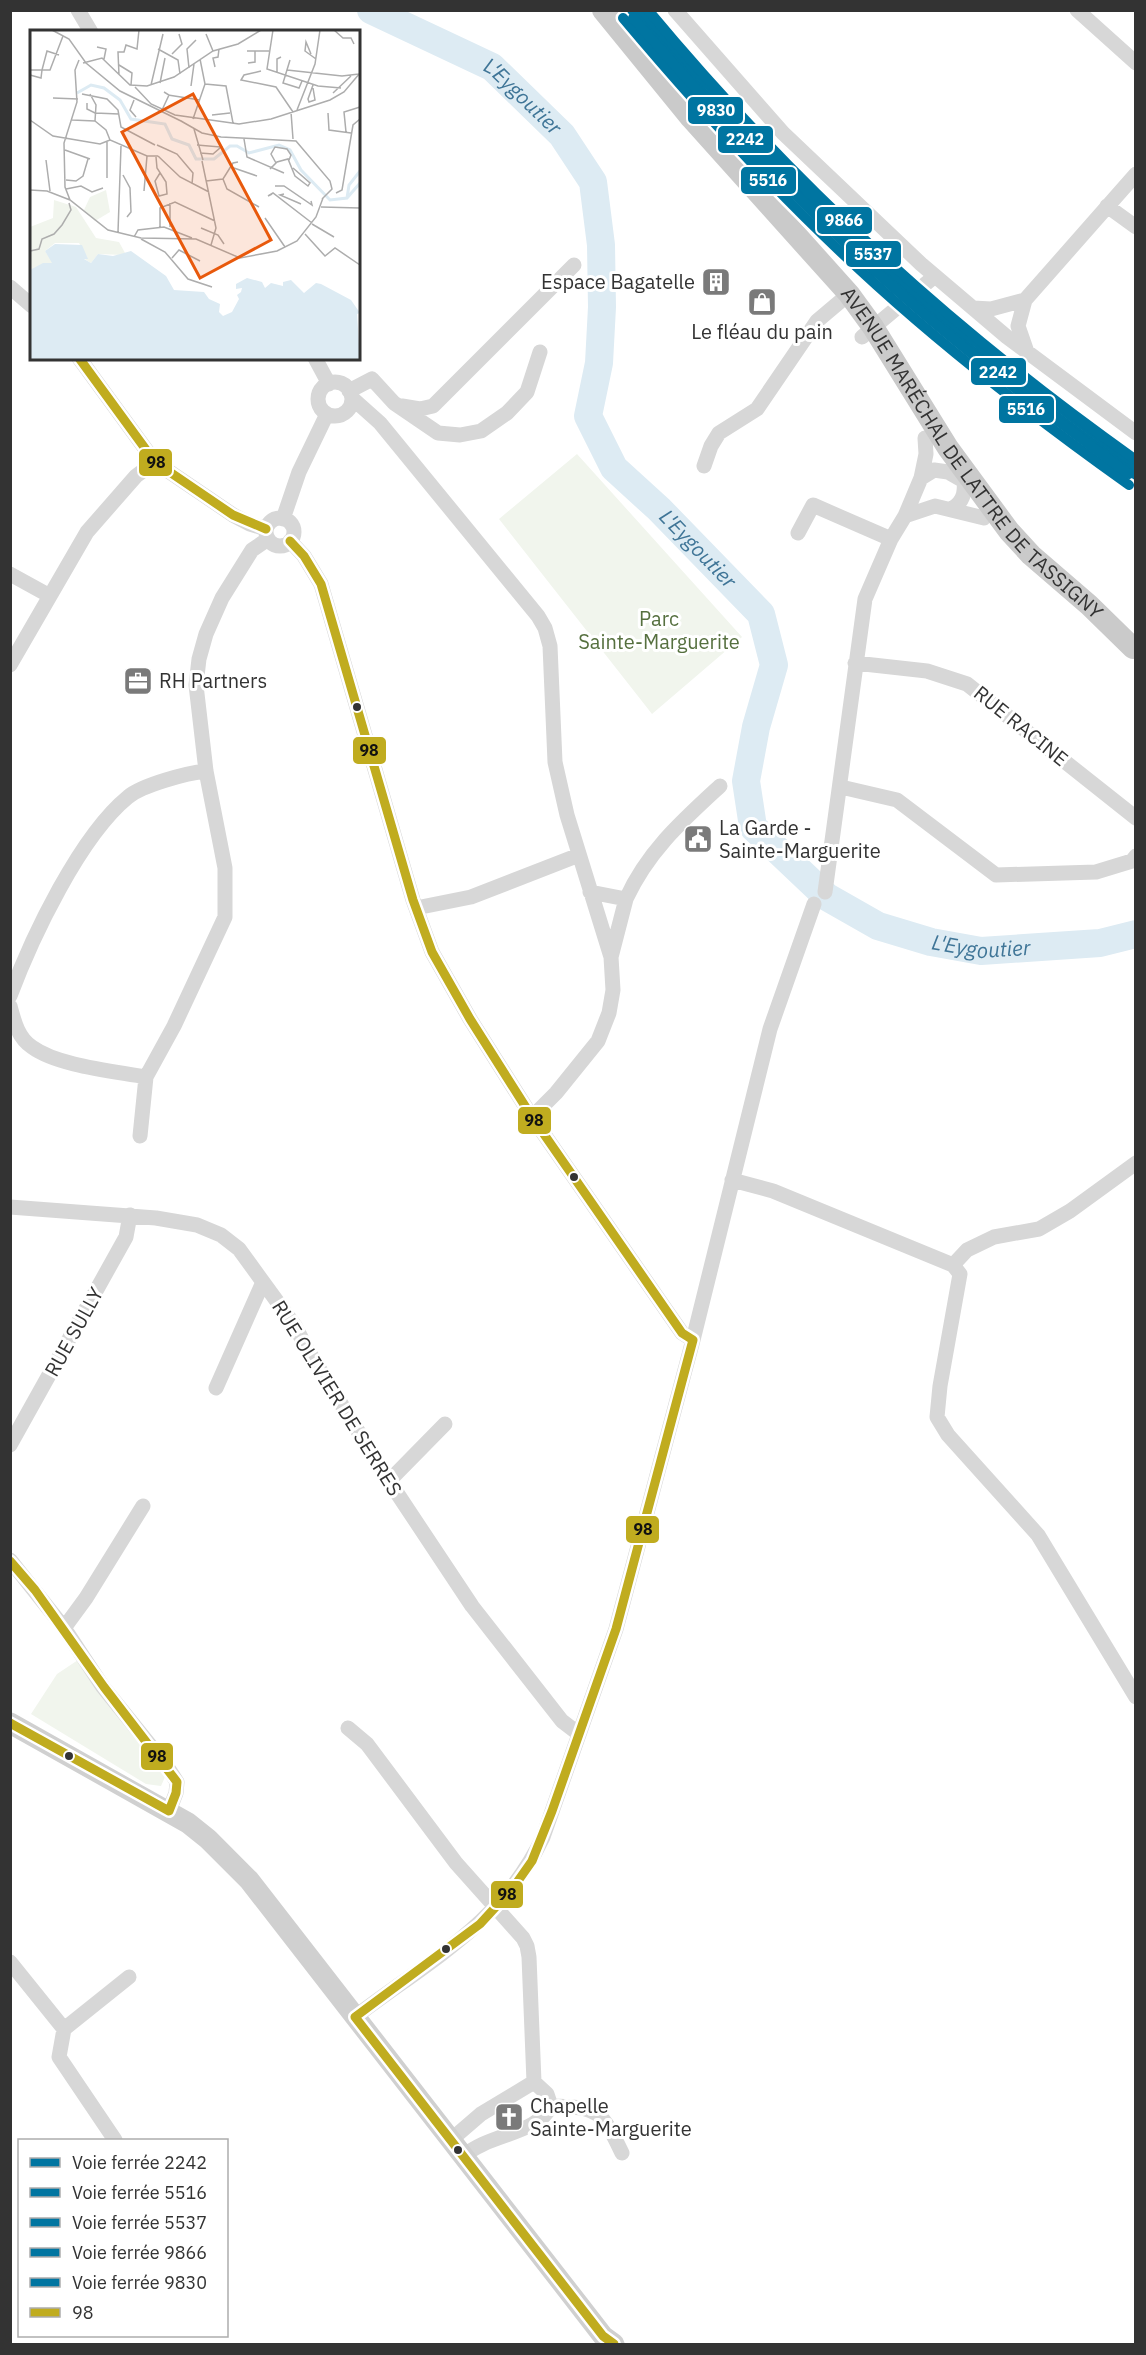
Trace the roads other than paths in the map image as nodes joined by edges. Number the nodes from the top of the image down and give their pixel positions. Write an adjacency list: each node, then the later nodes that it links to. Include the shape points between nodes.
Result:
1 (78, 10): 5 (street)
2 (603, 10): 13 (main road, AVENUE MARÉCHAL DE LATTRE DE TASSIGNY, via 691,118 814,254)
3 (675, 10): 11 (street, via 783,133)
4 (1077, 10): 6 (street)
5 (90, 30)
6 (1136, 63)
7 (1136, 174): 8 (street)
8 (1107, 206): 9 (street); 14 (street)
9 (1136, 227)
10 (574, 265): 24 (street, via 433,406 420,409)
11 (935, 276): 16 (street); 17 (street)
12 (10, 287): 15 (street)
13 (845, 297): 17 (main road, AVENUE MARÉCHAL DE LATTRE DE TASSIGNY); 29 (street, via 817,321 757,409 719,433)
14 (1025, 300): 16 (street, via 991,309); 19 (street, via 1018,326)
15 (30, 304)
16 (973, 308): 19 (street)
17 (868, 332): 27 (main road, AVENUE MARÉCHAL DE LATTRE DE TASSIGNY); 31 (main road, AVENUE MARÉCHAL DE LATTRE DE TASSIGNY)
18 (540, 352): 24 (street, via 527,392 507,413 481,431 460,435 438,433)
19 (1027, 352): 26 (street)
20 (80, 360): 28 (street)
21 (316, 360): 22 (street)
22 (329, 384): 23 (street, via 340,383); 25 (street, via 318,400)
23 (351, 394): 24 (street, via 372,379); 25 (street, via 349,410 335,416); 47 (street, via 380,423 545,628 552,662 555,762)
24 (393, 403)
25 (327, 414): 33 (street, via 298,472)
26 (1136, 433)
27 (926, 438): 30 (street); 31 (main road, AVENUE MARÉCHAL DE LATTRE DE TASSIGNY)
28 (155, 462): 35 (street); 39 (street, via 136,476 87,532)
29 (704, 466)
30 (921, 478): 31 (street, via 934,470); 32 (street)
31 (962, 486): 32 (street, via 935,506); 40 (main road, AVENUE MARÉCHAL DE LATTRE DE TASSIGNY); 40 (main road, AVENUE MARÉCHAL DE LATTRE DE TASSIGNY, via 1022,564)
32 (904, 516): 36 (street)
33 (283, 519): 35 (street, via 272,520); 37 (street, via 293,530)
34 (798, 533): 36 (street, via 813,505)
35 (267, 534): 37 (street, via 278,546); 43 (street, via 252,550 222,598 199,658 196,685)
36 (891, 539): 41 (street, via 865,599)
37 (290, 541): 53 (street, via 321,584)
38 (10, 574): 39 (street)
39 (50, 596): 42 (street)
40 (1134, 649)
41 (855, 663): 45 (street); 46 (street, RUE RACINE, via 927,671 967,684)
42 (10, 665)
43 (206, 771): 55 (street, via 182,774 129,795 93,833 51,906); 57 (street, via 225,868 225,917)
44 (720, 786): 51 (street, via 660,845 637,874)
45 (841, 787): 48 (street, via 897,800 996,875 1096,872 1132,861); 50 (street)
46 (1136, 819)
47 (579, 855): 49 (street); 53 (street, via 471,897)
48 (1136, 856)
49 (590, 892): 51 (street); 54 (street)
50 (825, 892)
51 (626, 899): 54 (street)
52 (814, 904): 61 (street, via 770,1029)
53 (416, 908): 58 (street, via 432,952)
54 (611, 957): 58 (street, via 613,990 598,1041)
55 (10, 996)
56 (10, 1006): 57 (street, via 15,1026 31,1047 69,1063)
57 (146, 1077): 59 (street)
58 (532, 1117): 66 (street, via 682,1333)
59 (140, 1136)
60 (1136, 1163): 64 (street, via 1039,1229 994,1237 967,1250)
61 (732, 1180): 64 (street, via 773,1191); 66 (street)
62 (10, 1207): 63 (street, RUE OLIVIER DE SERRES)
63 (130, 1215): 65 (street, RUE OLIVIER DE SERRES, via 197,1225 221,1235 239,1249); 69 (street, RUE SULLY, via 126,1237)
64 (953, 1265): 74 (street, via 960,1274 937,1417 948,1435 1038,1535)
65 (263, 1282): 67 (street); 70 (street, RUE OLIVIER DE SERRES, via 295,1326)
66 (693, 1340): 77 (street, via 616,1629)
67 (216, 1388)
68 (445, 1424): 70 (street)
69 (10, 1445)
70 (389, 1481): 77 (street, RUE OLIVIER DE SERRES, via 472,1606 562,1721)
71 (143, 1506): 73 (street)
72 (10, 1560): 73 (street)
73 (64, 1628): 78 (street, via 103,1687 177,1782)
74 (1136, 1697)
75 (10, 1723): 78 (main road)
76 (348, 1728): 79 (street, via 367,1744 456,1863)
77 (579, 1734): 79 (street, via 532,1861)
78 (169, 1811): 82 (main road, via 208,1839 249,1880)
79 (497, 1907): 82 (street); 84 (street, via 527,1946)
80 (10, 1962): 83 (street)
81 (129, 1977): 83 (street)
82 (356, 2018): 87 (main road)
83 (64, 2029): 86 (street, via 59,2057)
84 (534, 2082): 85 (street, via 547,2094); 87 (street, via 481,2114)
85 (551, 2106): 87 (street, via 539,2122 488,2141); 88 (street, via 577,2106 601,2116)
86 (114, 2139)
87 (458, 2147): 89 (main road, via 603,2336)
88 (622, 2153)
89 (614, 2344)

